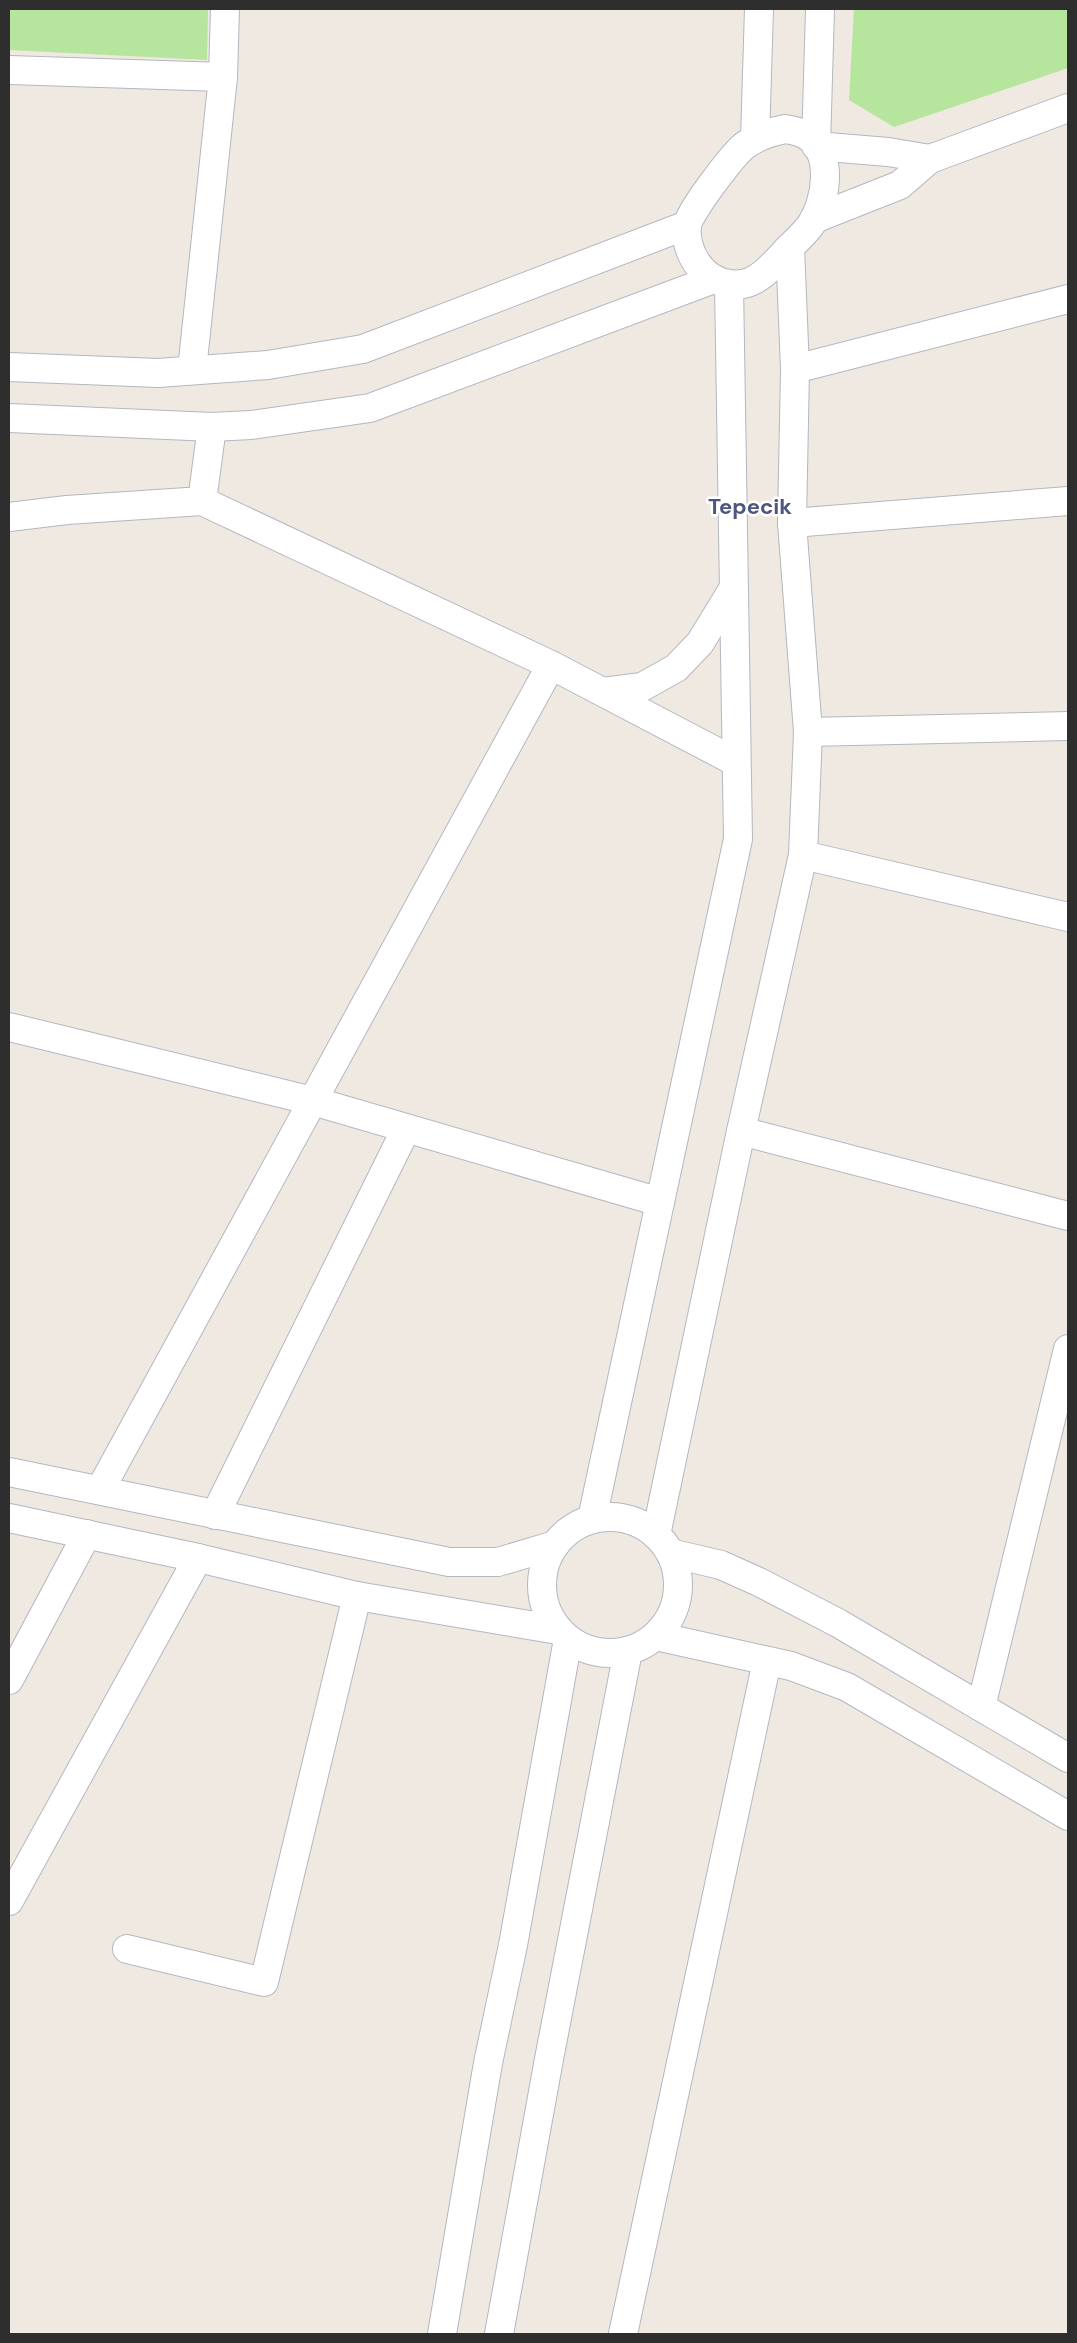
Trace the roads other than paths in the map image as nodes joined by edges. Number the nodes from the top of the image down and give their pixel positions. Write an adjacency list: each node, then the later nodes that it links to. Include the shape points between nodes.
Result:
1 (225, 9): 5 (street)
2 (759, 9): 7 (street)
3 (820, 9): 8 (street)
4 (9, 70): 5 (street)
5 (223, 77): 17 (street)
6 (1068, 108): 9 (street)
7 (755, 139): 8 (street, via 762,134 785,129 804,134); 11 (street, via 722,170)
8 (816, 146): 9 (street); 10 (street, via 826,180 823,201)
9 (930, 159): 10 (street, via 900,185)
10 (814, 219): 12 (street)
11 (687, 225): 13 (street, via 689,247 698,266); 17 (street, via 363,349 268,365)
12 (790, 247): 13 (street, via 752,281 733,285); 16 (street)
13 (721, 281): 19 (street, via 370,408 251,425); 24 (street)
14 (1068, 299): 16 (street)
15 (9, 367): 17 (street, via 158,373)
16 (795, 369): 23 (street)
17 (192, 370)
18 (9, 418): 19 (street)
19 (212, 427): 20 (street)
20 (202, 501): 22 (street); 25 (street)
21 (1068, 501): 23 (street)
22 (9, 517)
23 (792, 523): 28 (street)
24 (733, 589): 26 (street, via 700,643 676,668 642,687); 29 (street)
25 (551, 666): 26 (street); 33 (street)
26 (603, 692): 29 (street)
27 (1068, 726): 28 (street)
28 (808, 732): 30 (street)
29 (736, 762): 36 (street, via 738,839)
30 (803, 855): 31 (street); 35 (street)
31 (1068, 917)
32 (9, 1027): 33 (street)
33 (312, 1101): 34 (street); 40 (street)
34 (406, 1129): 36 (street); 41 (street)
35 (740, 1131): 37 (street); 45 (street)
36 (660, 1202): 43 (street)
37 (1068, 1216)
38 (1068, 1348): 54 (street)
39 (9, 1472): 40 (street)
40 (100, 1490): 41 (street)
41 (215, 1515): 46 (street, via 449,1562 498,1562)
42 (9, 1518): 44 (street)
43 (592, 1519): 45 (street, via 626,1519 642,1525); 46 (street, via 571,1529)
44 (87, 1534): 47 (street); 53 (street)
45 (663, 1544): 50 (street, via 676,1570 678,1588 668,1622); 54 (street, via 759,1582)
46 (555, 1545): 49 (street, via 544,1565 542,1588 546,1610)
47 (198, 1558): 48 (street); 57 (street)
48 (357, 1596): 49 (street); 58 (street, via 264,1982)
49 (563, 1635): 51 (street, via 597,1652 613,1654); 59 (street, via 513,1945 488,2063)
50 (656, 1636): 51 (street); 52 (street)
51 (628, 1651): 60 (street)
52 (767, 1661): 56 (street, via 791,1666 847,1687); 61 (street)
53 (9, 1680)
54 (981, 1707): 55 (street)
55 (1068, 1758)
56 (1068, 1816)
57 (9, 1901)
58 (127, 1949)
59 (442, 2334)
60 (499, 2334)
61 (623, 2334)

